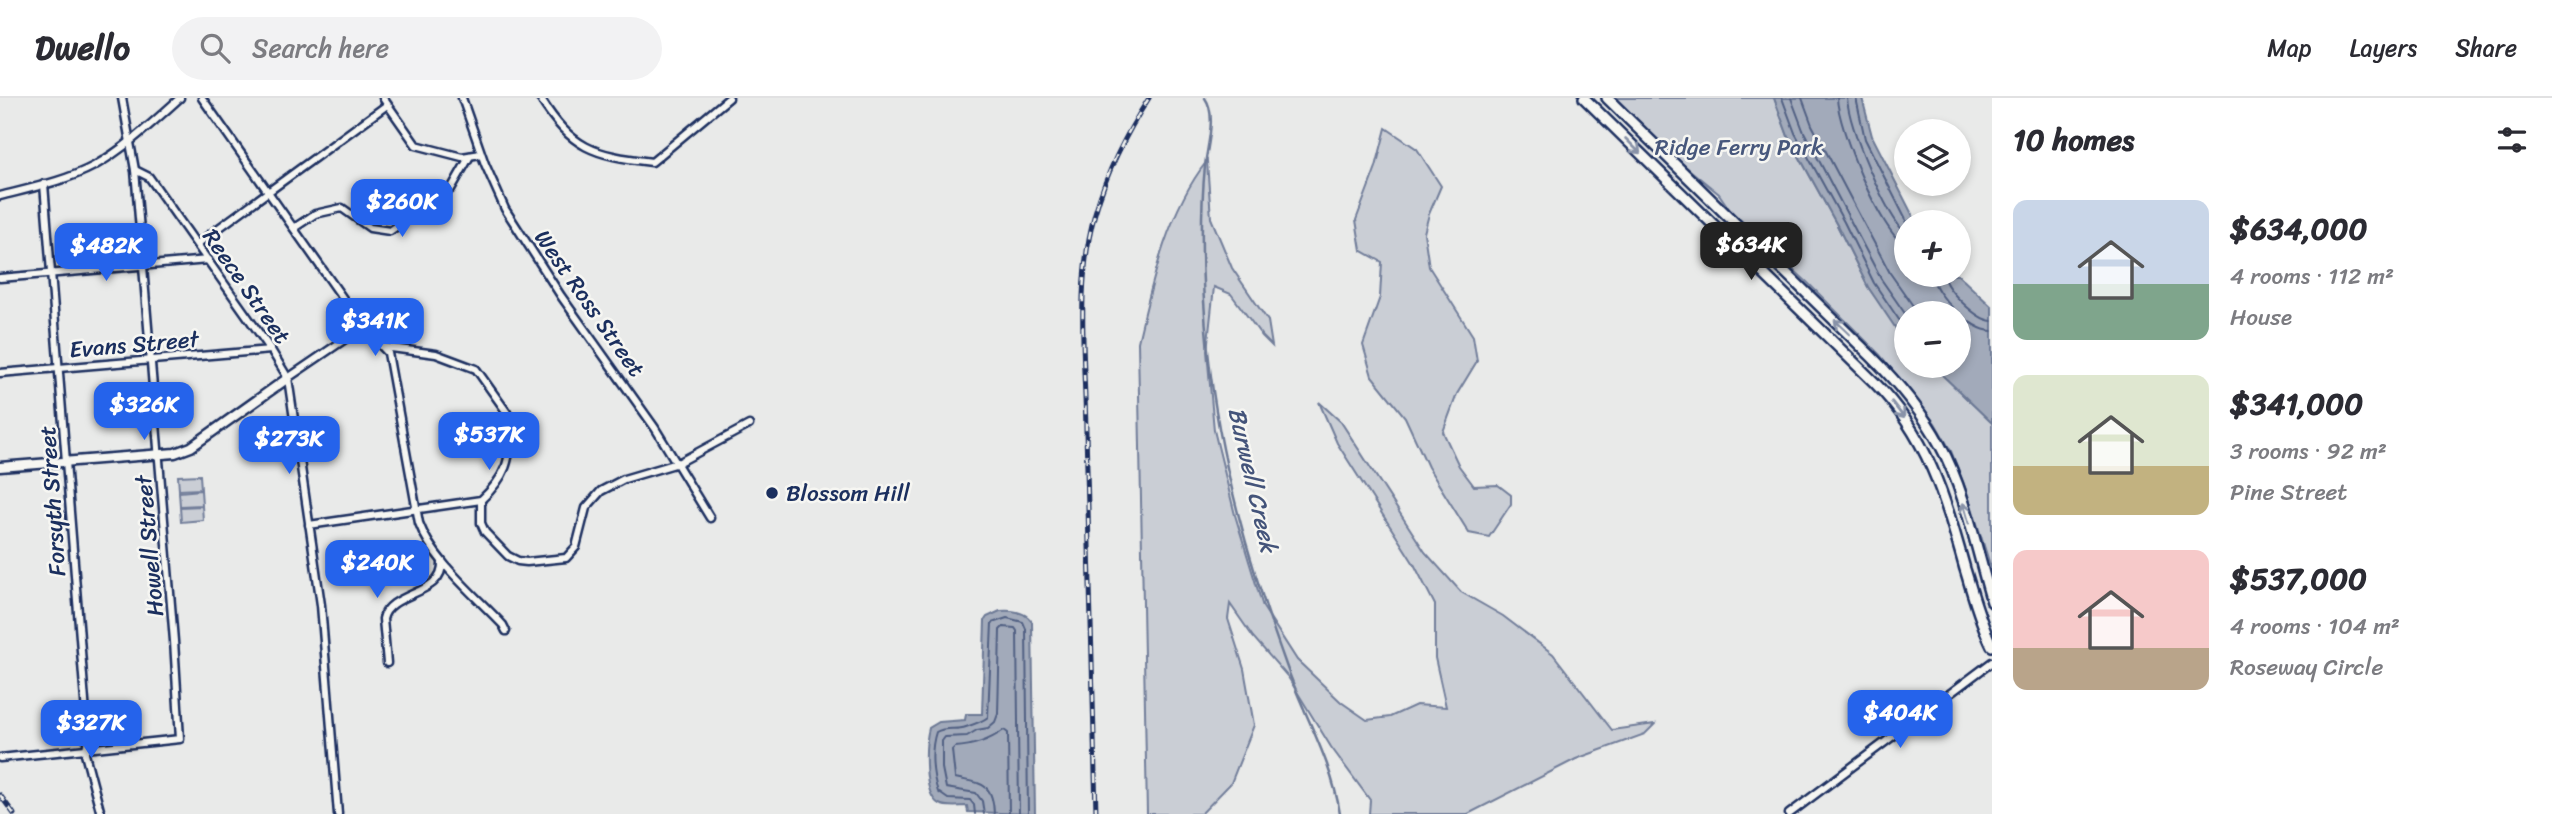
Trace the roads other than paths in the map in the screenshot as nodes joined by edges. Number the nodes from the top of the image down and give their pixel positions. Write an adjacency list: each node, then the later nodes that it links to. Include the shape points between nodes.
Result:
1 (122, 98): 10 (street, Howell Street)
2 (180, 98): 10 (street)
3 (202, 98): 15 (street)
4 (462, 98): 11 (street, West Ross Street)
5 (540, 98): 6 (street, via 556,123 578,143 612,157 652,162)
6 (729, 98)
7 (1584, 98): 42 (main road, one-way to 42, via 1902,413 1937,476)
8 (1607, 98): 40 (main road, one-way to 8, via 1958,485 1911,399)
9 (385, 101): 12 (street, via 416,145); 15 (street)
10 (129, 142): 13 (street, Howell Street); 14 (street, via 93,166)
11 (481, 154): 12 (street); 33 (street, West Ross Street, via 494,187 534,256)
12 (470, 156): 17 (street, via 451,189 390,231 370,228 342,208 315,214)
13 (135, 170): 18 (street, Reece Street, via 149,177); 20 (street, Howell Street)
14 (44, 184): 16 (street); 21 (street, Forsyth Street)
15 (267, 192): 17 (street); 18 (street)
16 (0, 196)
17 (293, 228): 23 (street)
18 (197, 244): 19 (street, Reece Street)
19 (208, 260): 20 (street); 25 (street, Reece Street)
20 (143, 266): 21 (street); 26 (street, Howell Street)
21 (51, 274): 22 (street); 27 (street, Forsyth Street)
22 (0, 278)
23 (363, 327): 24 (street); 29 (street)
24 (384, 347): 35 (street, via 436,354 476,369 513,421 509,458 498,484); 36 (street, via 391,361)
25 (271, 350): 26 (street, Evans Street); 29 (street, Reece Street)
26 (150, 360): 27 (street, Evans Street); 31 (street, Howell Street)
27 (59, 369): 28 (street, Evans Street); 32 (street, Forsyth Street)
28 (0, 373)
29 (288, 379): 31 (street, via 191,447); 38 (street, Reece Street)
30 (749, 425): 33 (street)
31 (159, 455): 32 (street); 45 (street, Howell Street, via 180,739)
32 (66, 462): 34 (street); 45 (street, Forsyth Street)
33 (678, 463): 35 (street, via 601,491 586,508 576,547 566,558 527,562 508,556 485,532); 37 (street, West Ross Street)
34 (0, 467)
35 (481, 500): 36 (street)
36 (417, 511): 38 (street); 39 (street, via 423,536)
37 (710, 518)
38 (309, 525): 48 (street, Reece Street, via 325,643)
39 (442, 560): 41 (street); 44 (street, via 432,583 385,612)
40 (1992, 602)
41 (506, 631)
42 (1992, 646)
43 (1992, 662): 49 (street)
44 (387, 663)
45 (86, 747): 46 (street); 47 (street, Forsyth Street)
46 (0, 758)
47 (101, 814)
48 (338, 814)
49 (1789, 814)

